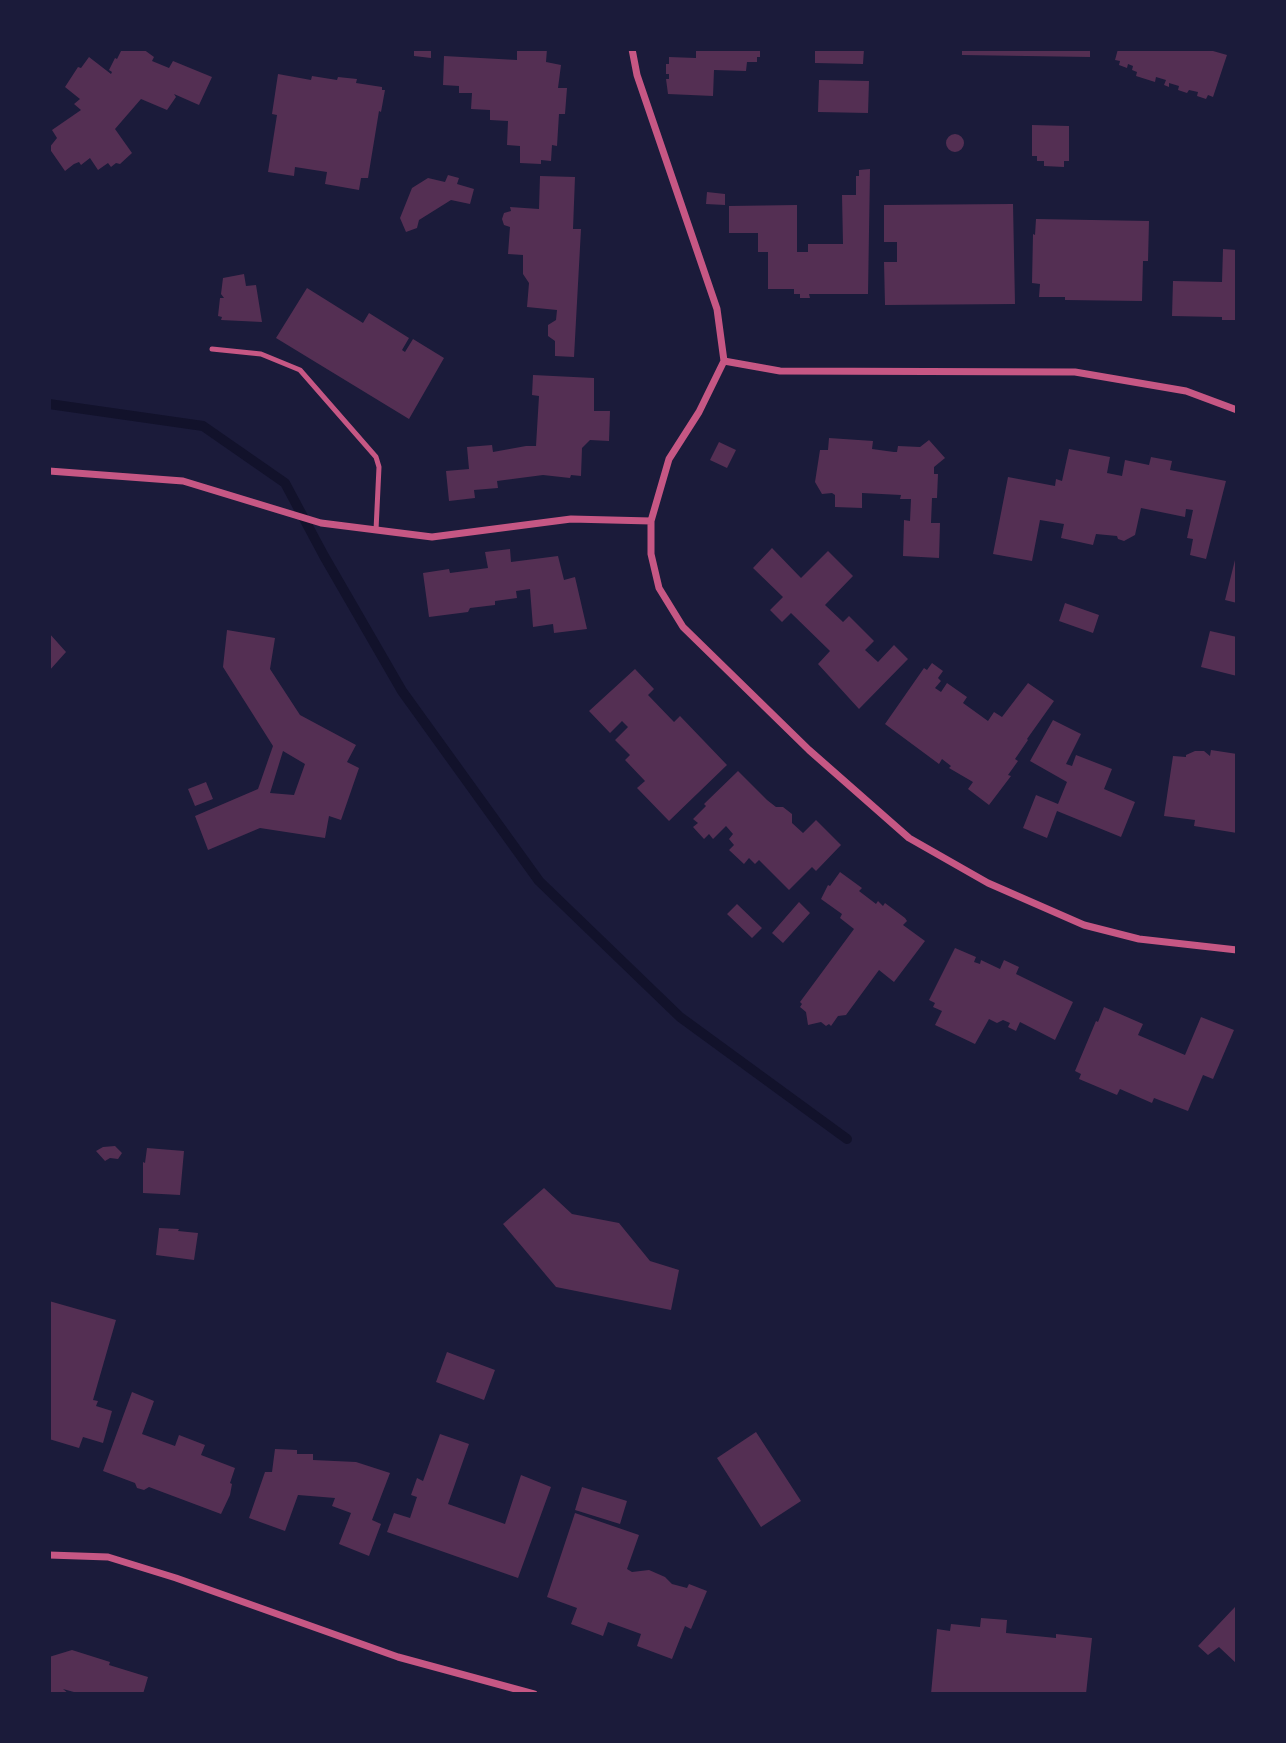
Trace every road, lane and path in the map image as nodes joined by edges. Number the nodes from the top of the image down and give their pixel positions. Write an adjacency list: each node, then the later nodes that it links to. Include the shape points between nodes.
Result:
1 (632, 49): 3 (street, via 717,309)
2 (212, 349): 7 (lane, via 261,354 300,370 376,457)
3 (723, 362): 4 (street, via 780,371 1074,372 1186,391); 6 (street, via 669,459)
4 (1237, 410)
5 (49, 471): 7 (street, via 183,481 321,523)
6 (651, 521): 7 (street, via 571,519 432,537); 8 (street, via 651,554 659,588 683,627 809,750 909,838 988,883 1084,925 1139,939)
7 (376, 530)
8 (1237, 950)
9 (49, 1555): 10 (street, via 108,1557 398,1657)
10 (534, 1694)

